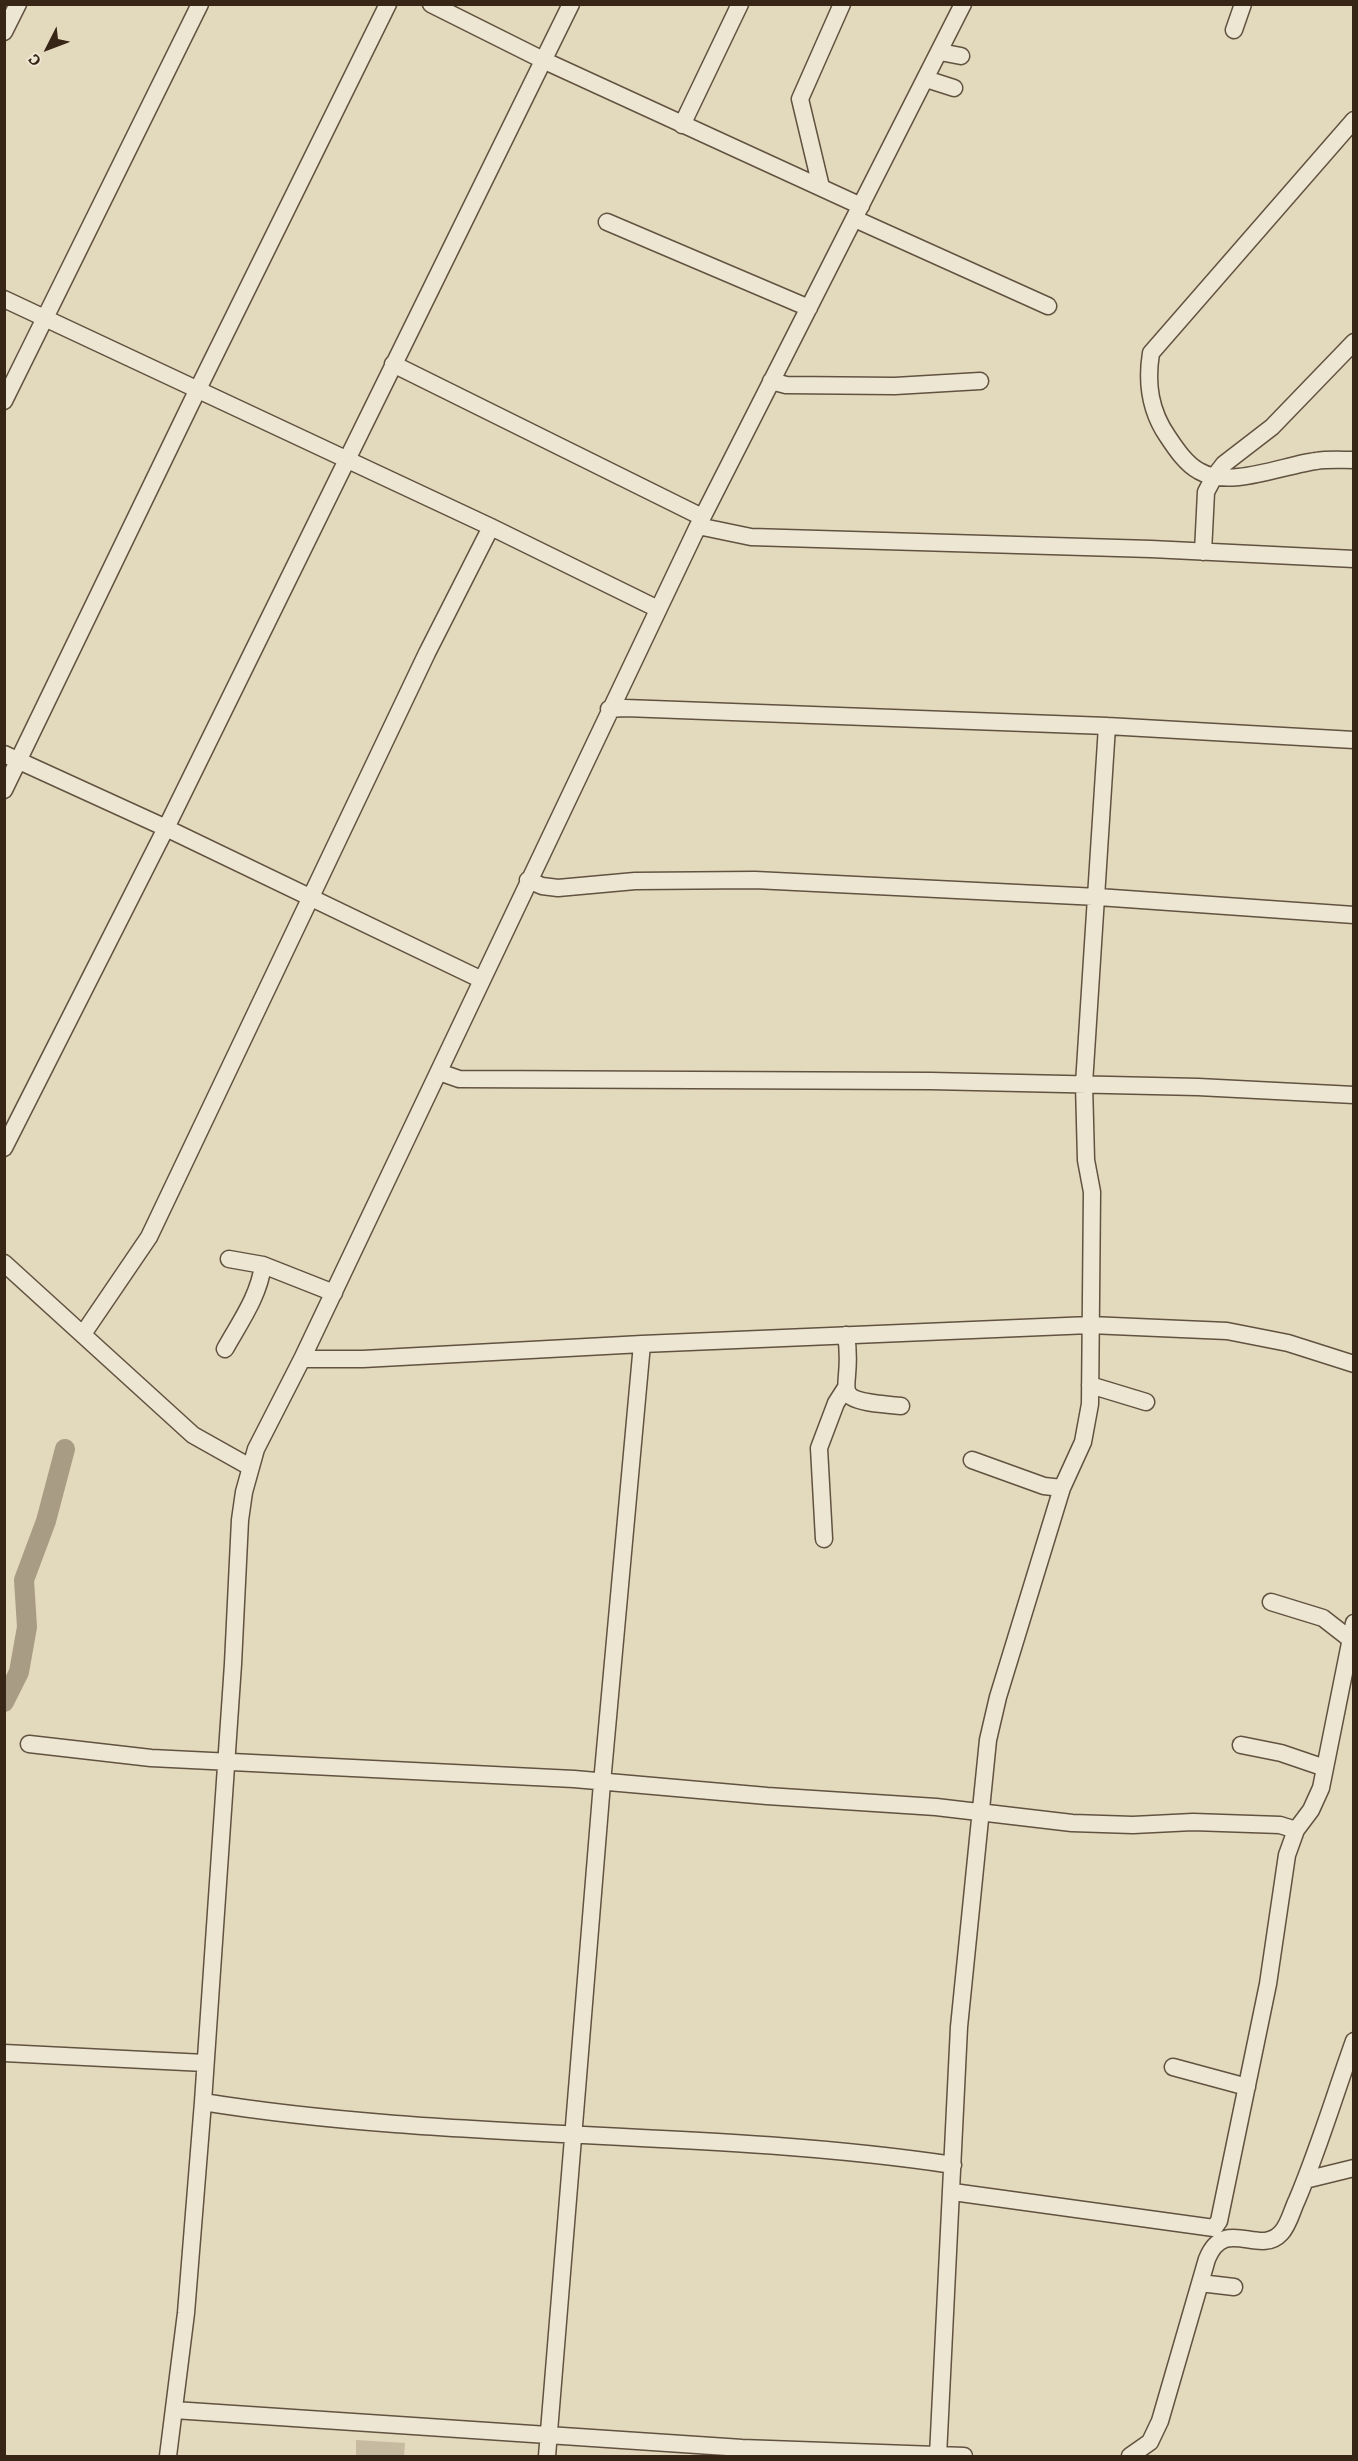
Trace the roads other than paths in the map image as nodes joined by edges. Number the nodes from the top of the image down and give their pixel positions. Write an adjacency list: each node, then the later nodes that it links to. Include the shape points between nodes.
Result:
1 (18, 4): 11 (street)
2 (200, 4): 25 (street)
3 (388, 4): 30 (street)
4 (431, 4): 14 (street)
5 (571, 4): 14 (street)
6 (740, 4): 18 (street)
7 (842, 4): 19 (street, via 800,99)
8 (963, 4): 12 (street)
9 (1243, 4): 10 (street)
10 (1234, 30)
11 (4, 32)
12 (940, 52): 13 (street); 15 (street)
13 (961, 56)
14 (545, 61): 18 (street); 27 (street)
15 (926, 79): 16 (street); 20 (street)
16 (954, 88)
17 (1353, 120): 34 (street, via 1151,353 1148,374 1158,422 1184,459 1198,471)
18 (682, 124): 19 (street)
19 (821, 188): 20 (street)
20 (858, 212): 23 (street); 24 (street)
21 (607, 222): 24 (street)
22 (4, 299): 25 (street)
23 (1048, 306)
24 (809, 308): 28 (street)
25 (44, 318): 30 (street); 31 (street)
26 (1353, 342): 34 (street, via 1272,427 1224,464)
27 (393, 364): 32 (street); 35 (street)
28 (771, 381): 29 (street, via 786,385 895,386); 35 (street)
29 (980, 381)
30 (197, 391): 32 (street); 43 (street)
31 (4, 401)
32 (347, 460): 36 (street); 45 (street)
33 (1353, 460): 34 (street, via 1317,460 1278,470)
34 (1214, 477): 37 (street, via 1206,492)
35 (700, 521): 37 (street, via 752,537); 39 (street)
36 (491, 527): 39 (street); 48 (street)
37 (1203, 552): 38 (street)
38 (1353, 559)
39 (658, 609): 40 (street)
40 (609, 709): 41 (street); 46 (street)
41 (1107, 726): 42 (street); 47 (street)
42 (1353, 740)
43 (11, 758): 44 (street); 45 (street)
44 (4, 790)
45 (166, 828): 48 (street); 54 (street)
46 (528, 880): 47 (street, via 558,888 709,879); 50 (street)
47 (1098, 897): 49 (street); 52 (street)
48 (311, 899): 50 (street); 60 (street, via 149,1237)
49 (1353, 915)
50 (480, 980): 51 (street)
51 (438, 1072): 52 (street, via 459,1079); 58 (street)
52 (1084, 1084): 53 (street); 59 (street, via 1086,1160 1092,1192)
53 (1353, 1095)
54 (4, 1148)
55 (228, 1259): 57 (street)
56 (4, 1263): 60 (street)
57 (263, 1265): 58 (street); 63 (street, via 253,1300)
58 (334, 1293): 64 (street)
59 (1090, 1325): 61 (street); 65 (street, via 1227,1330 1288,1343); 66 (street)
60 (83, 1334): 71 (street, via 193,1435)
61 (846, 1335): 62 (street); 67 (street, via 849,1353)
62 (642, 1344): 64 (street); 81 (street)
63 (225, 1349)
64 (302, 1359): 71 (street, via 266,1426)
65 (1353, 1364)
66 (1090, 1385): 68 (street); 72 (street, via 1083,1442)
67 (845, 1389): 69 (street, via 858,1402); 73 (street, via 819,1448)
68 (1146, 1402)
69 (901, 1406)
70 (972, 1460): 72 (street, via 1044,1486)
71 (250, 1467): 79 (street, via 240,1520)
72 (1062, 1488): 82 (street, via 998,1697 988,1740)
73 (824, 1539)
74 (1271, 1602): 75 (street)
75 (1352, 1631): 76 (street)
76 (1348, 1679): 80 (street)
77 (29, 1744): 79 (street, via 151,1758)
78 (1241, 1744): 80 (street)
79 (225, 1759): 81 (street, via 574,1779); 86 (street)
80 (1325, 1768): 83 (street, via 1311,1810)
81 (602, 1784): 82 (street); 90 (street)
82 (981, 1813): 83 (street, via 1072,1823 1280,1825); 91 (street, via 959,2027)
83 (1296, 1830): 88 (street, via 1287,1855 1268,1984)
84 (1353, 2041): 93 (street)
85 (4, 2053): 86 (street)
86 (206, 2063): 89 (street)
87 (1173, 2067): 88 (street)
88 (1247, 2087): 95 (street)
89 (203, 2102): 90 (street, via 297,2115); 98 (street)
90 (575, 2136): 91 (street, via 866,2152); 99 (street)
91 (953, 2165): 94 (street)
92 (1353, 2168): 93 (street)
93 (1305, 2180): 95 (street, via 1285,2226 1274,2238 1265,2241)
94 (953, 2192): 95 (street); 101 (street)
95 (1216, 2235): 96 (street)
96 (1200, 2283): 97 (street); 100 (street)
97 (1234, 2287)
98 (174, 2410): 99 (street); 102 (street)
99 (549, 2434): 101 (street, via 742,2448); 103 (street)
100 (1152, 2449): 105 (street)
101 (938, 2456): 104 (street)
102 (168, 2457)
103 (547, 2457)
104 (964, 2457)
105 (1130, 2457)

